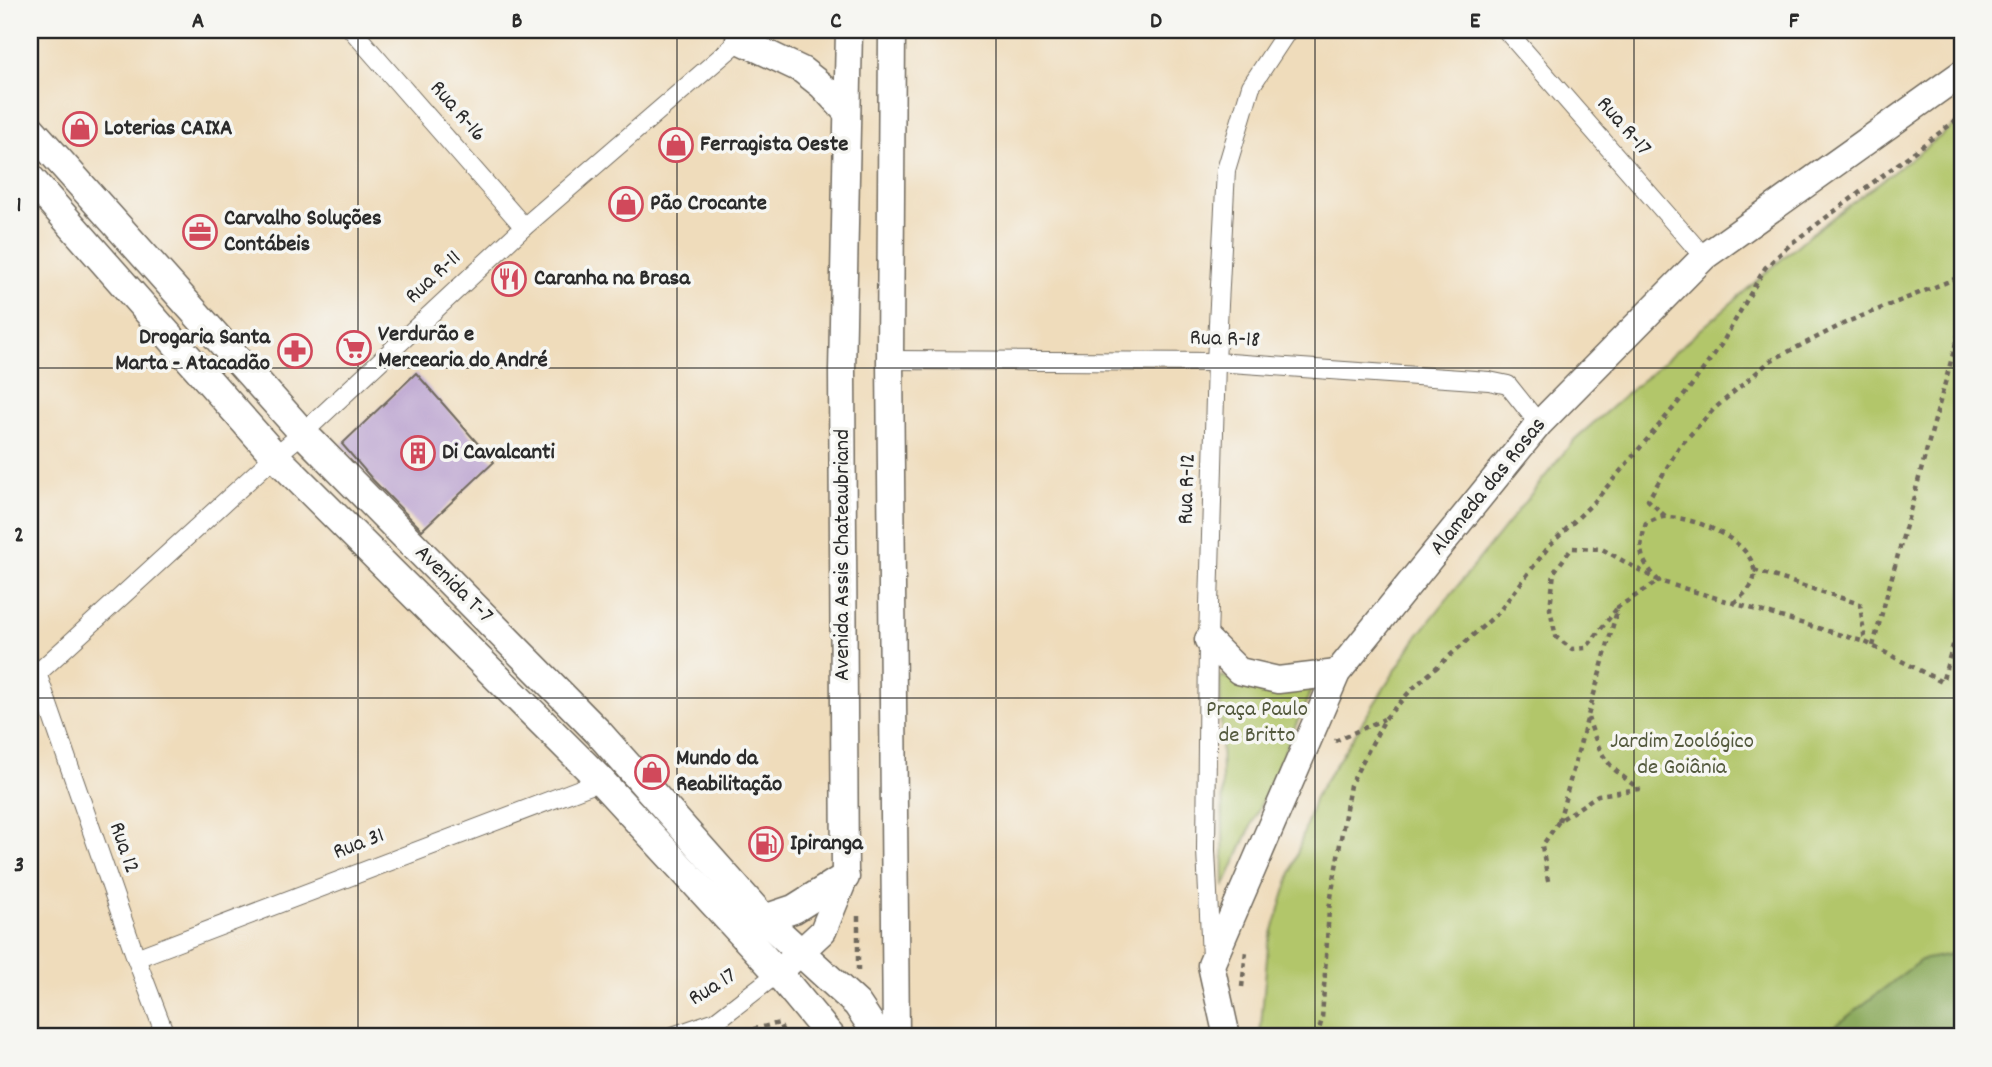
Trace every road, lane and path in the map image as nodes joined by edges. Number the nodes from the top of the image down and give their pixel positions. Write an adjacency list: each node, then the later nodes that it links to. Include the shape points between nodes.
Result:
1 (352, 30): 12 (street, Rua R-16)
2 (849, 30): 8 (main road, Avenida Assis Chateaubriand)
3 (892, 30): 16 (main road, Avenida Assis Chateaubriand)
4 (1288, 30): 17 (street, Rua R-12, via 1251,86 1226,170)
5 (1506, 30): 13 (street, Rua R-17)
6 (745, 35): 8 (main road, via 802,70); 12 (street, Rua R-11)
7 (1962, 74): 13 (main road, Alameda das Rosas)
8 (847, 113): 35 (main road, Avenida Assis Chateaubriand, via 842,371)
9 (1962, 116): 50 (path, via 1765,268 1721,345 1640,449 1550,545 1498,613 1385,719 1350,785 1329,909)
10 (30, 128): 19 (main road, Avenida T-7)
11 (30, 178): 20 (main road, Avenida T-7)
12 (524, 227): 19 (street, Rua R-11)
13 (1703, 257): 18 (main road, Alameda das Rosas)
14 (1962, 276): 21 (path, via 1847,322 1770,361 1714,409 1679,447 1648,500)
15 (1962, 321): 29 (path)
16 (890, 360): 17 (street, Rua R-18); 48 (main road, Avenida Assis Chateaubriand)
17 (1216, 362): 18 (street, Rua R-18, via 1489,381 1508,385); 27 (street, Rua R-12)
18 (1539, 424): 31 (main road, Alameda das Rosas)
19 (303, 433): 20 (street, Rua R-11); 37 (main road, Avenida T-7, via 597,732)
20 (275, 456): 30 (street, Rua R-11); 33 (main road, Avenida T-7)
21 (1665, 516): 22 (path, via 1694,521 1735,541 1752,557); 23 (path, via 1646,523 1641,544 1644,564)
22 (1754, 570): 24 (path, via 1750,588); 28 (path, via 1860,604)
23 (1659, 581): 24 (path); 25 (path); 25 (path, via 1602,549 1573,548 1554,572 1550,609 1556,637 1573,649 1586,648)
24 (1734, 603): 28 (path)
25 (1618, 607): 32 (path)
26 (1962, 615): 29 (path, via 1942,682)
27 (1208, 640): 31 (main road, via 1239,671 1278,680); 40 (street, Rua R-12, via 1206,850)
28 (1865, 642): 29 (path)
29 (1873, 646)
30 (32, 673): 39 (street, Rua 12)
31 (1337, 673): 40 (main road, Alameda das Rosas)
32 (1588, 717): 34 (path); 34 (path, via 1599,750 1611,768 1639,789 1598,795)
33 (601, 781): 39 (street, Rua 31); 41 (main road, Avenida T-7)
34 (1559, 821): 36 (path, via 1542,846)
35 (845, 877): 37 (main road, via 794,909); 38 (main road, Avenida Assis Chateaubriand, via 823,931)
36 (1548, 881)
37 (764, 919): 38 (main road, Avenida T-7)
38 (800, 951): 41 (main road, Avenida Assis Chateaubriand); 47 (main road, Avenida T-7, via 857,1004)
39 (136, 958): 42 (street, Rua 12)
40 (1211, 965): 49 (main road)
41 (778, 973): 43 (street, Rua 17, via 716,1021); 46 (main road)
42 (166, 1037)
43 (670, 1037)
44 (725, 1037): 45 (path, via 779,1023)
45 (785, 1037)
46 (831, 1037)
47 (878, 1037)
48 (895, 1037)
49 (1227, 1037)
50 (1317, 1037)

